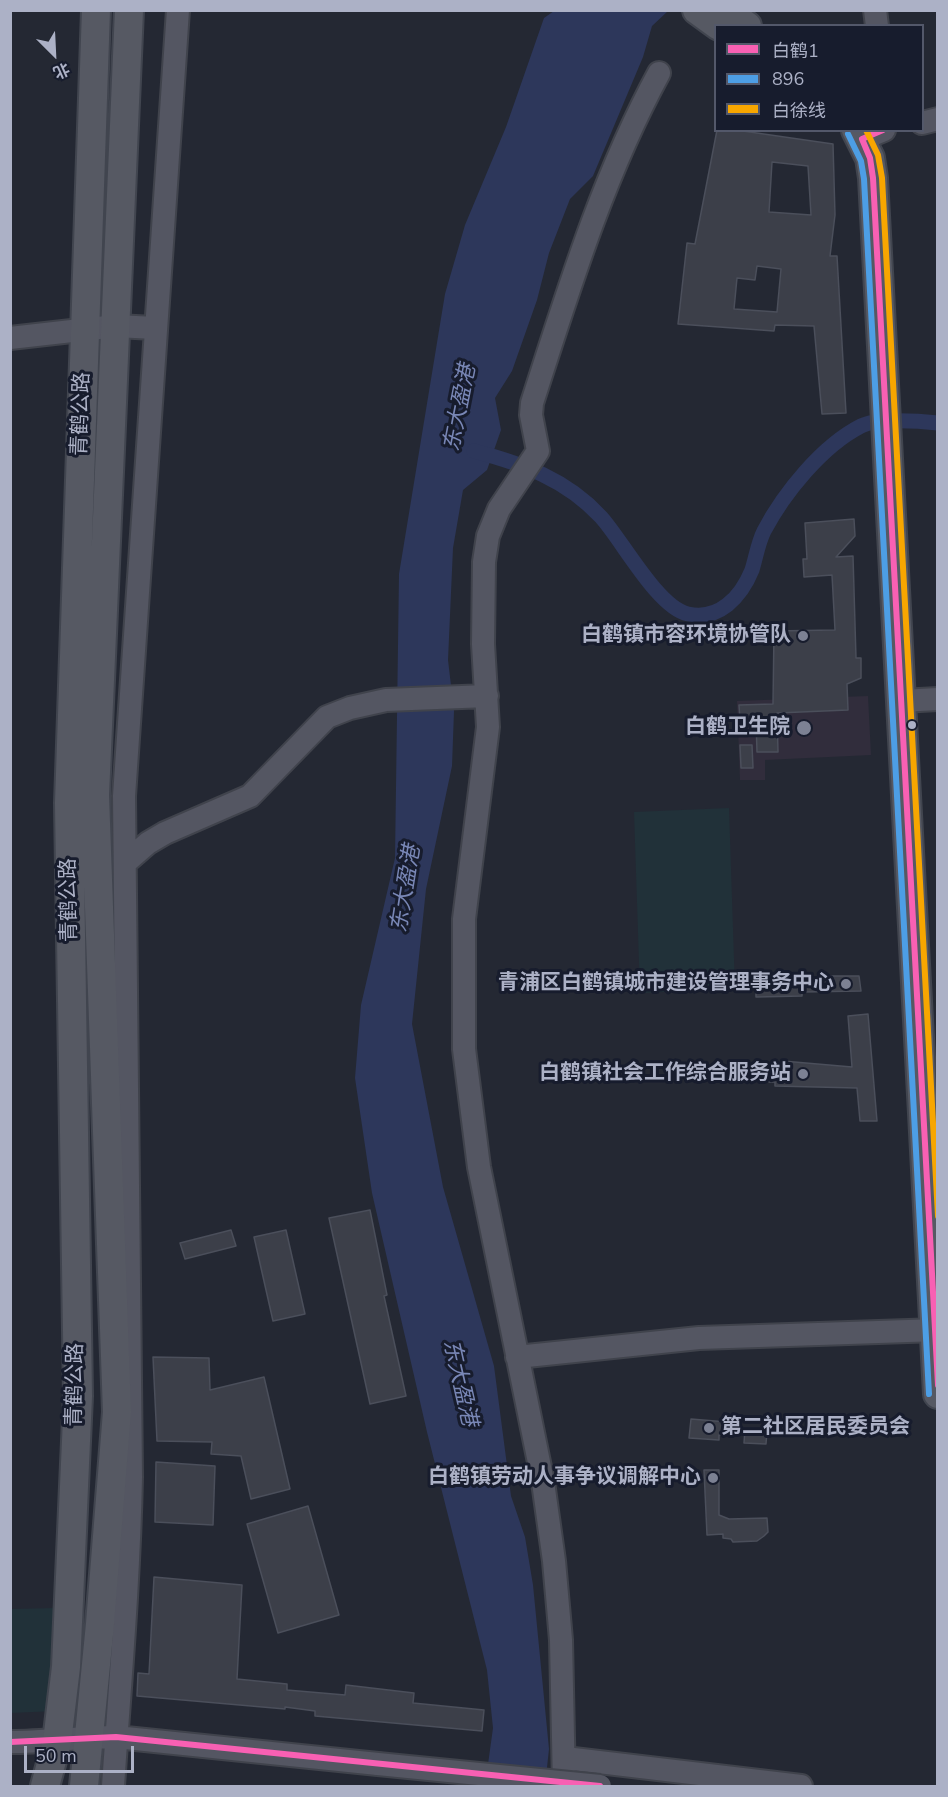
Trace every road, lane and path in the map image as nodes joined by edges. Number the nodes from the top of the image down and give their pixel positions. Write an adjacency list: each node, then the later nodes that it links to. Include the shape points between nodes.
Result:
1 (96, 10): 10 (main road, 青鹤公路)
2 (129, 10): 8 (main road, 青鹤公路)
3 (178, 11): 9 (street)
4 (710, 15): 5 (main road)
5 (740, 24)
6 (659, 73): 12 (street, via 610,177 532,403 538,451 499,509 488,536 483,644)
7 (870, 132): 13 (main road, via 884,155 887,177 893,421)
8 (116, 326): 9 (street); 10 (street); 14 (main road, 青鹤公路)
9 (154, 328): 16 (street, via 124,796)
10 (84, 331): 11 (street); 14 (main road, 青鹤公路)
11 (10, 338)
12 (487, 696): 16 (street, via 387,700 327,717 250,796); 19 (street, via 484,777 464,919 464,1049 479,1167)
13 (918, 700): 17 (main road); 18 (main road)
14 (82, 799): 15 (main road, 青鹤公路)
15 (83, 850): 21 (main road, 青鹤公路, via 117,1412); 23 (main road, 青鹤公路, via 78,1396 66,1666)
16 (124, 855): 21 (street, via 129,1569)
17 (938, 1089)
18 (937, 1330): 19 (street, via 699,1338); 20 (main road)
19 (517, 1357): 24 (street, via 543,1482 554,1561)
20 (938, 1394)
21 (103, 1737): 23 (street); 26 (main road, 青鹤公路); 27 (street); 29 (street, bridge)
22 (10, 1742): 23 (street)
23 (57, 1742): 25 (main road, 青鹤公路)
24 (565, 1758): 28 (street); 30 (street)
25 (45, 1786)
26 (84, 1786)
27 (114, 1786)
28 (564, 1786)
29 (600, 1786)
30 (801, 1786)

